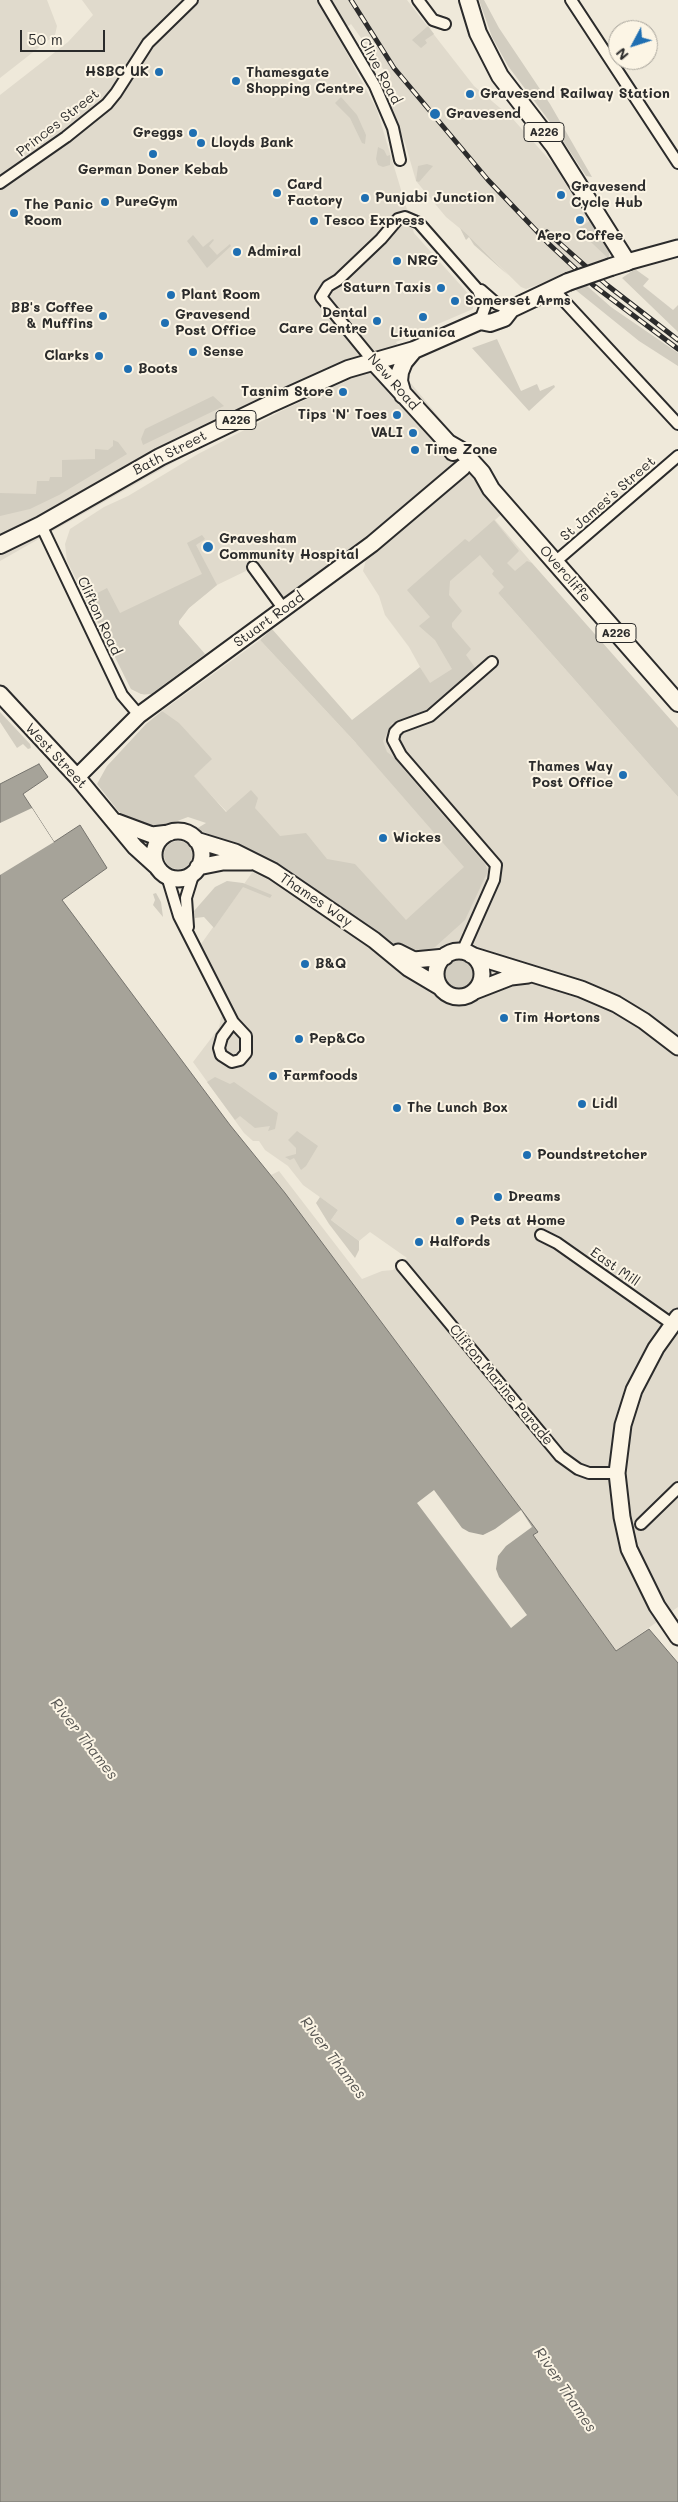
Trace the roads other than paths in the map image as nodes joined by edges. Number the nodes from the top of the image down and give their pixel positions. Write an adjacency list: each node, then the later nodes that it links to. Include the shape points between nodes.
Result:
1 (192, 0): 9 (street, Princes Street, via 148,44 116,93 92,117)
2 (324, 0): 7 (street, Clive Road, via 375,86 393,128)
3 (418, 0): 6 (street, via 433,20)
4 (468, 0): 11 (main road, A226, via 481,40 500,76 564,160)
5 (571, 0): 8 (street)
6 (445, 24)
7 (400, 160)
8 (678, 163)
9 (0, 183)
10 (678, 248): 11 (street)
11 (619, 264): 12 (main road, A226, bridge)
12 (561, 286): 14 (main road, A226); 19 (street, via 578,316)
13 (478, 290): 14 (street, via 497,304); 15 (street, via 486,307); 17 (street, New Road, via 419,223 405,217 397,220 381,239 328,286 321,297)
14 (511, 309): 15 (main road, A226, via 499,320 490,323)
15 (480, 321): 16 (main road, A226)
16 (414, 350): 17 (main road, A226); 18 (main road, via 400,372)
17 (374, 362): 18 (main road, New Road); 24 (main road, Bath Street / A226, via 348,369 200,437)
18 (404, 396): 20 (main road, New Road)
19 (678, 424)
20 (448, 443): 22 (main road, New Road); 23 (main road, New Road, via 462,451)
21 (678, 456): 26 (street, St James's Street)
22 (463, 467): 23 (main road); 28 (street, Stuart Road, via 372,544)
23 (485, 482): 26 (main road, Overcliffe / A226, via 498,510 514,515)
24 (41, 525): 25 (main road, Bath Street / A226); 32 (street, Clifton Road, via 122,695)
25 (0, 545)
26 (555, 562): 31 (main road, Overcliffe / A226)
27 (253, 567): 28 (street)
28 (284, 608): 32 (street, Stuart Road)
29 (492, 662): 42 (street, via 430,716 400,727 393,740 401,755 496,865 494,880)
30 (0, 694): 33 (street, West Street)
31 (678, 703)
32 (140, 715): 33 (street, Stuart Road)
33 (77, 776): 34 (street, West Street)
34 (112, 818): 35 (street, West Street, via 152,835); 39 (street, West Street, via 135,847)
35 (169, 833): 36 (street, via 183,832); 39 (street, via 157,843 154,851)
36 (196, 840): 37 (street, Thames Way, via 235,852); 38 (street, via 201,854)
37 (255, 863): 38 (street, Thames Way, via 223,862); 41 (street, Thames Way, via 293,883)
38 (196, 870): 39 (street, via 182,879); 40 (street, via 186,898)
39 (162, 871): 40 (street)
40 (189, 933): 47 (street)
41 (374, 940): 43 (street, Thames Way, via 414,960); 45 (street, Thames Way, via 408,968)
42 (466, 954): 43 (street, via 451,953); 44 (street); 46 (street, via 476,960 482,972)
43 (445, 957): 45 (street, via 437,968)
44 (534, 975): 46 (street, via 511,977); 48 (street, via 616,1004)
45 (440, 987): 46 (street, via 456,997)
46 (475, 991)
47 (233, 1022)
48 (678, 1046)
49 (541, 1235): 51 (street, East Mill)
50 (402, 1266): 52 (street, Clifton Marine Parade, via 560,1456 589,1473)
51 (675, 1321): 52 (street, via 656,1348 634,1390 623,1425)
52 (617, 1473): 55 (street, via 629,1549 657,1606)
53 (678, 1488): 54 (street)
54 (641, 1524)
55 (678, 1637)

